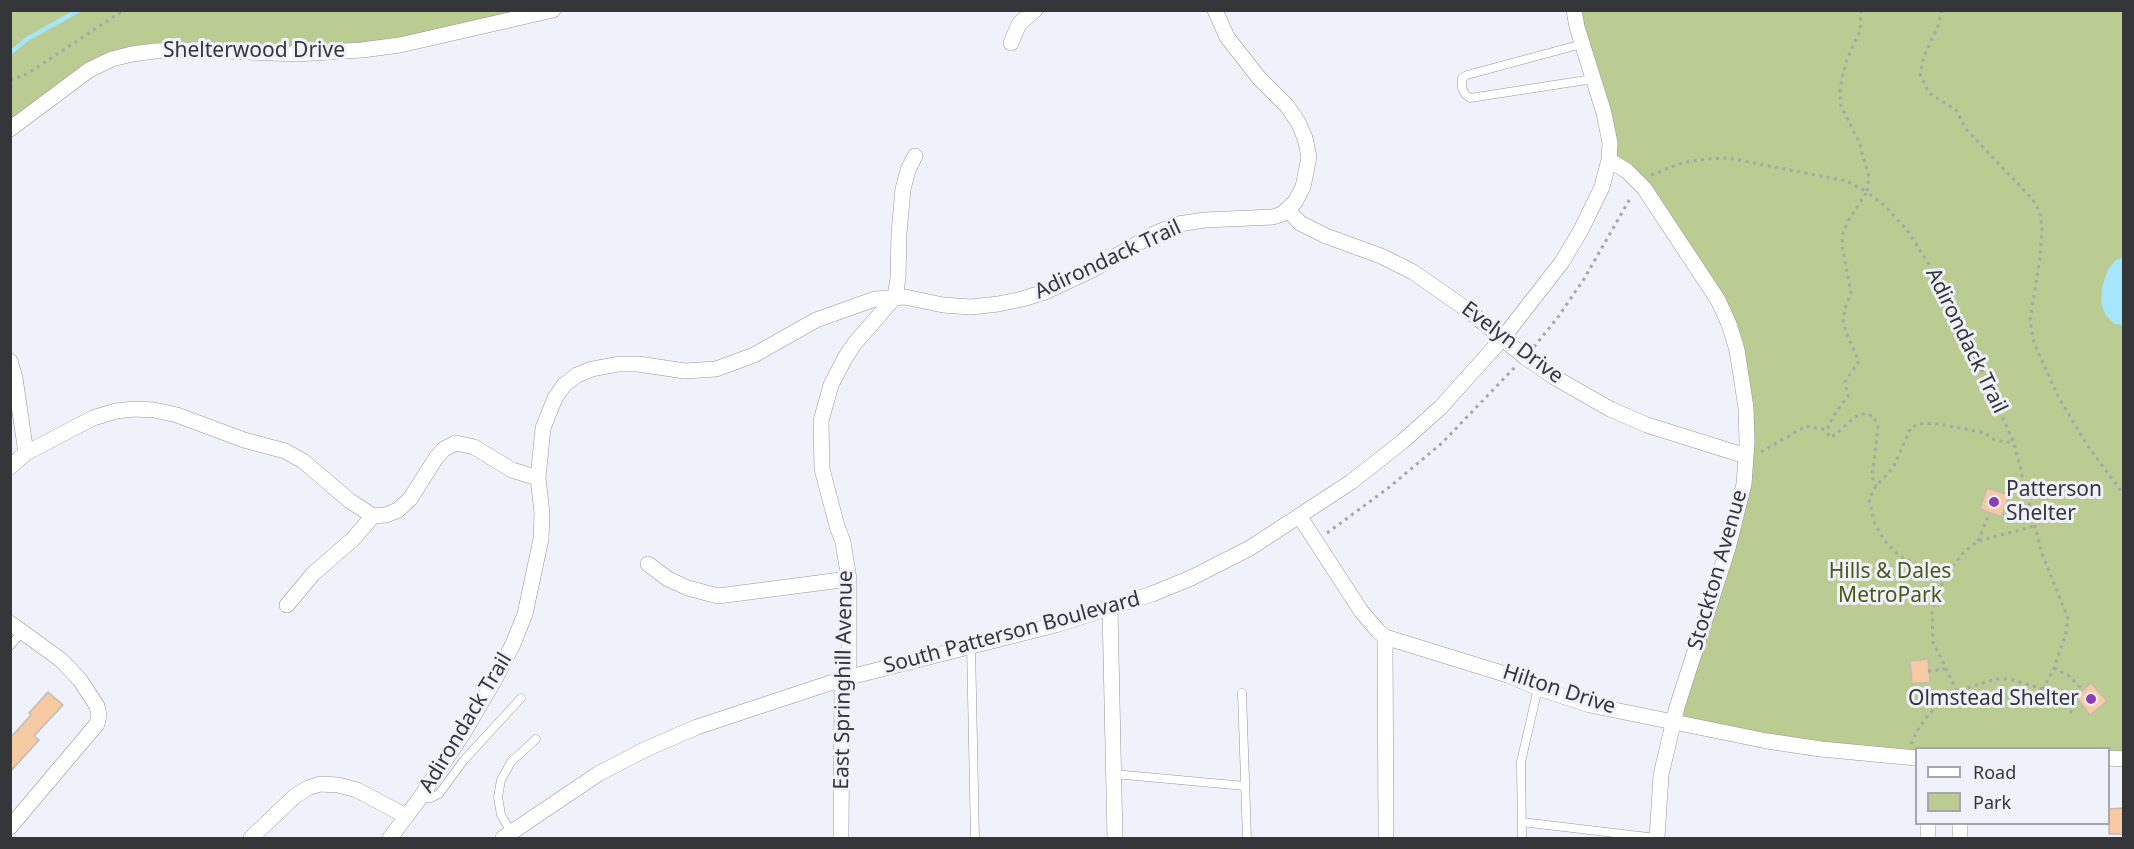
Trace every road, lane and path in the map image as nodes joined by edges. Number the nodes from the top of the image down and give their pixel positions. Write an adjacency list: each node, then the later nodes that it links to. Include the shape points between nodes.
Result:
1 (124, 10): 11 (path, via 27,74)
2 (553, 10): 12 (street, Shelterwood Drive, via 362,50 132,54 89,70)
3 (1035, 10): 8 (street, via 1019,24)
4 (1215, 10): 17 (street, via 1227,37 1287,106 1305,138 1308,167 1303,187)
5 (1574, 10): 9 (street, South Patterson Boulevard)
6 (1861, 10): 16 (path, via 1860,30 1847,58 1840,91 1841,106 1859,142 1869,177)
7 (1942, 10): 29 (path, via 1920,74 1929,93 1956,110 1966,129 2040,212 2040,258 2030,320 2034,343 2087,445)
8 (1011, 43)
9 (1582, 44): 10 (street, South Patterson Boulevard); 10 (lane, via 1467,75 1462,78 1462,88 1470,98)
10 (1593, 79): 14 (street, South Patterson Boulevard, via 1610,143)
11 (10, 80)
12 (10, 129)
13 (915, 156): 18 (street, via 903,189)
14 (1609, 160): 15 (street, Stockton Avenue); 19 (street, South Patterson Boulevard, via 1602,187 1562,262)
15 (1639, 183): 16 (path, Adirondack Trail, via 1682,163 1728,158 1847,181); 20 (path, via 1584,279); 25 (street, Stockton Avenue, via 1683,245 1729,324 1742,373)
16 (1868, 192): 22 (path, via 1848,221 1842,245 1851,292 1843,321 1859,361 1845,382 1848,396); 23 (path, Adirondack Trail, via 1907,230 1930,266)
17 (1288, 210): 18 (street, Adirondack Trail, via 1273,217 1178,224 1092,270 1023,299 971,307); 19 (street, Evelyn Drive, via 1300,223 1326,236 1413,272)
18 (895, 297): 27 (street, Adirondack Trail, via 869,301 816,320 754,355 717,369 685,371 619,364 577,375 564,385 548,412); 38 (street, East Springhill Avenue, via 845,358 831,386 821,421 822,469)
19 (1502, 339): 20 (street, Evelyn Drive); 31 (street, South Patterson Boulevard, via 1402,442)
20 (1525, 357): 25 (street, Evelyn Drive, via 1610,409); 34 (path, via 1442,442)
21 (10, 361): 24 (street)
22 (1827, 430): 25 (path, via 1806,426); 28 (path, via 1829,437 1855,417 1866,413 1874,417 1878,427 1872,477)
23 (2014, 443): 28 (path, via 1995,440 1985,433 1924,423 1911,427 1893,468); 33 (path, Adirondack Trail)
24 (26, 453): 26 (street); 30 (street, via 93,418 116,411 154,410 285,451)
25 (1746, 458): 56 (street, Stockton Avenue, via 1744,484 1728,548)
26 (10, 467)
27 (538, 478): 30 (street, via 505,467 474,447 456,443 436,458 411,499 398,510); 61 (street, Adirondack Trail, via 541,539 525,614 494,681)
28 (1876, 486): 37 (path, via 1869,499 1884,540 1898,555)
29 (2124, 495)
30 (373, 516): 39 (street)
31 (1300, 517): 34 (street); 40 (street, South Patterson Boulevard, via 1250,549 1191,578)
32 (1988, 517): 35 (path)
33 (2035, 526): 35 (path); 45 (path, Adirondack Trail, via 2068,618)
34 (1316, 541): 42 (street, via 1361,610)
35 (1978, 541): 37 (path)
36 (648, 564): 38 (street, via 668,579 718,596)
37 (1944, 578): 46 (path, via 1932,612 1932,642)
38 (849, 579): 48 (street, East Springhill Avenue, via 849,665)
39 (287, 605)
40 (1110, 609): 44 (street, South Patterson Boulevard); 59 (street)
41 (16, 628): 43 (lane); 64 (street, via 80,680 99,715 97,724)
42 (1385, 637): 49 (street, Hilton Drive); 72 (street)
43 (10, 646)
44 (971, 646): 48 (street, South Patterson Boulevard); 69 (lane)
45 (2054, 668): 50 (path, Adirondack Trail); 51 (path)
46 (1945, 669): 47 (path); 52 (path)
47 (1928, 671)
48 (842, 679): 65 (street, South Patterson Boulevard, via 708,723 646,749 598,774); 68 (street, East Springhill Avenue)
49 (1538, 688): 56 (street, Hilton Drive, via 1590,705); 63 (lane, via 1521,762)
50 (2043, 689): 52 (path, via 1996,679); 55 (path)
51 (2084, 690)
52 (1957, 691): 58 (path, via 1929,714 1917,731 1910,747)
53 (1242, 693): 60 (lane)
54 (521, 698): 61 (lane, via 464,760 440,794)
55 (2074, 714)
56 (1674, 721): 58 (street, Hilton Drive, via 1767,741); 74 (street, Stockton Avenue, via 1661,775)
57 (536, 739): 65 (lane, via 511,762 501,780 498,797)
58 (1913, 758)
59 (1114, 774): 60 (lane); 70 (street)
60 (1245, 786): 71 (lane)
61 (420, 798): 62 (street, Adirondack Trail)
62 (406, 816): 66 (street, via 357,790 320,784 295,796); 67 (street, Adirondack Trail)
63 (1522, 822): 73 (lane); 74 (lane)
64 (10, 827)
65 (507, 835)
66 (251, 838)
67 (390, 838)
68 (841, 838)
69 (975, 838)
70 (1115, 838)
71 (1247, 838)
72 (1386, 838)
73 (1522, 838)
74 (1656, 838)

